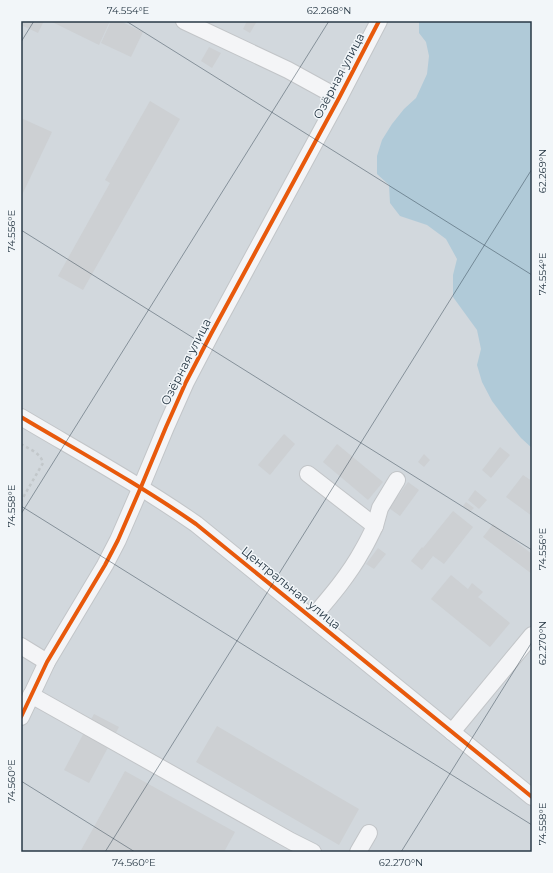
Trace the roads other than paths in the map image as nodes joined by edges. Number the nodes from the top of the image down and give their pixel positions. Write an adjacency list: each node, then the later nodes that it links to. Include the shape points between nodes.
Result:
1 (184, 21): 3 (street, via 288,70)
2 (379, 21): 3 (street, Озёрная улица)
3 (339, 98): 7 (street, Озёрная улица, via 190,375)
4 (21, 418): 7 (street, Центральная улица)
5 (308, 474): 8 (street)
6 (397, 480): 8 (street, via 380,508)
7 (141, 487): 9 (street, Центральная улица, via 196,524); 12 (street, Озёрная улица, via 105,565)
8 (375, 526): 9 (street, via 354,564)
9 (312, 618): 15 (street, Центральная улица)
10 (532, 635): 15 (street)
11 (21, 646): 12 (street)
12 (47, 662): 13 (street, Озёрная улица)
13 (31, 695): 14 (street, Озёрная улица); 18 (street)
14 (21, 717)
15 (452, 732): 16 (street, Центральная улица)
16 (532, 797)
17 (369, 833): 19 (street)
18 (313, 852)
19 (358, 852)

